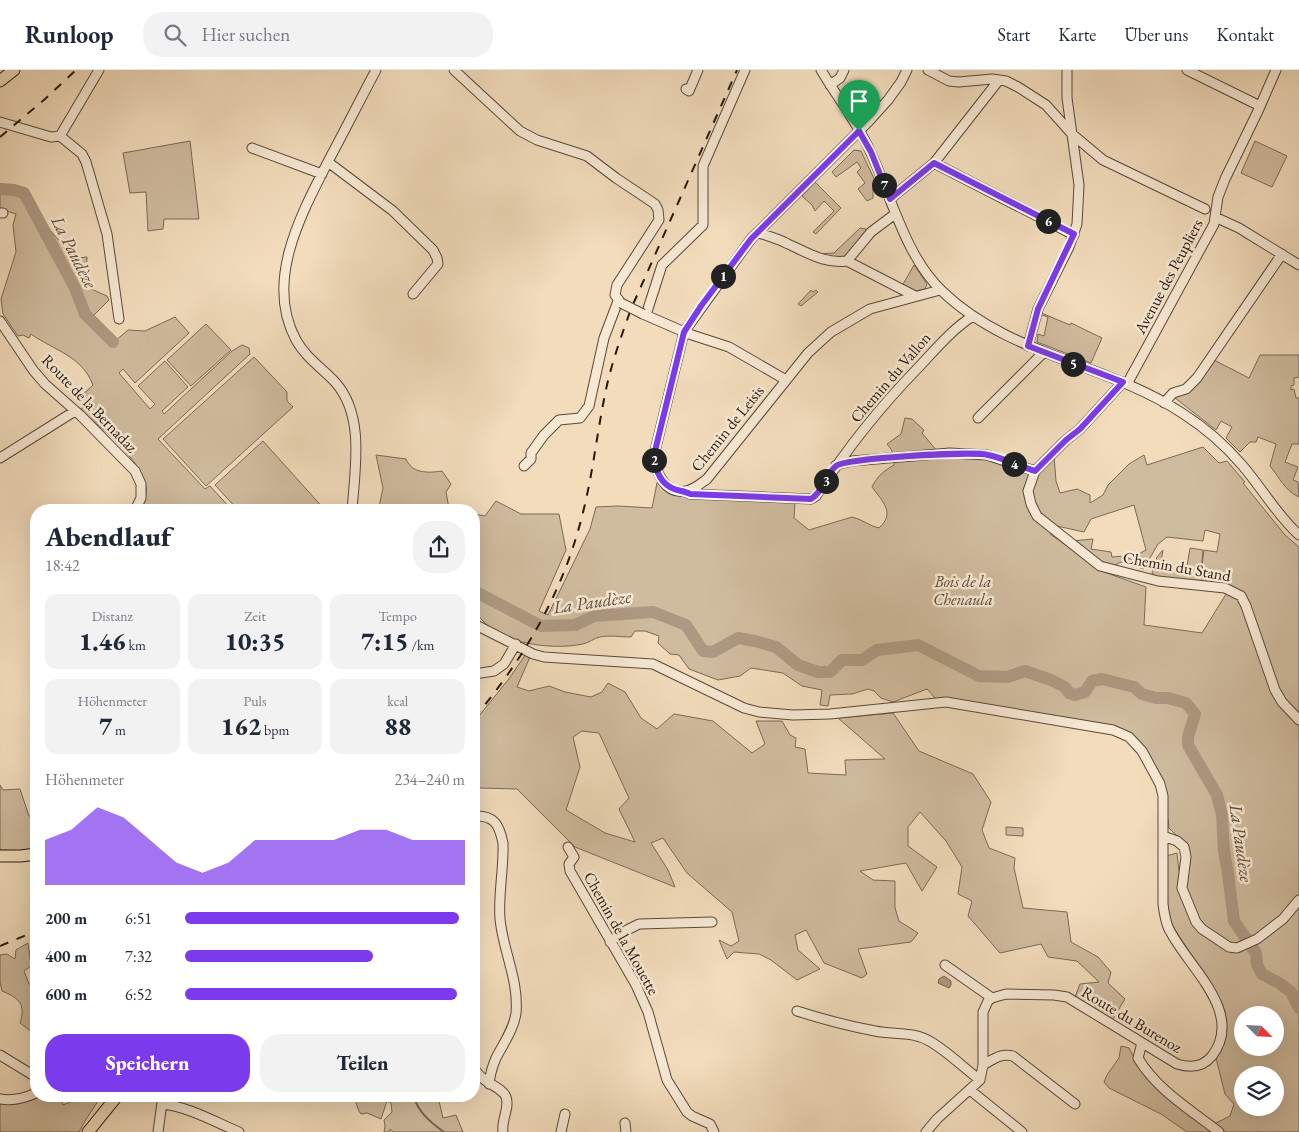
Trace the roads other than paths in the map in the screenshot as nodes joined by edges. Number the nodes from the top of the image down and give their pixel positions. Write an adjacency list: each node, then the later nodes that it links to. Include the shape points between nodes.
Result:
1 (14, 70): 15 (main road)
2 (99, 70): 22 (street)
3 (376, 70): 24 (street)
4 (454, 70): 39 (street, via 520,131 537,140 588,156 655,204 658,220 617,285 615,294)
5 (698, 70): 17 (street, via 689,91)
6 (746, 70): 40 (street, via 703,166 702,225 662,265)
7 (821, 70): 16 (street)
8 (844, 70): 16 (street, via 840,78)
9 (907, 70): 20 (street, via 888,100)
10 (928, 70): 14 (street, via 950,81)
11 (1067, 70): 21 (street)
12 (1187, 70): 18 (street)
13 (1276, 70): 18 (street, Avenue des Peupliers)
14 (998, 80): 21 (street, via 1018,87 1046,104); 25 (street)
15 (0, 81)
16 (830, 85): 20 (street)
17 (686, 90)
18 (1260, 106): 30 (street, Avenue des Peupliers, via 1225,179)
19 (0, 122): 22 (street, via 51,137)
20 (859, 131): 27 (street); 31 (street)
21 (1072, 134): 28 (street, via 1103,160); 32 (street, via 1080,197)
22 (60, 136): 42 (street, via 82,154 86,162 108,234)
23 (252, 148): 26 (street)
24 (328, 162): 26 (street); 37 (street, via 393,211 433,250 438,264)
25 (934, 163): 27 (street); 32 (street)
26 (322, 174): 58 (street, via 289,252 285,307 296,340 341,390 352,412 356,465)
27 (890, 199): 29 (street)
28 (1205, 208)
29 (896, 214): 34 (street, via 871,232); 36 (street, via 916,255)
30 (1215, 217): 33 (street); 48 (street, Avenue des Peupliers, via 1209,234)
31 (759, 233): 34 (street, via 825,260); 44 (street, via 751,239)
32 (1074, 234): 45 (street, via 1038,309)
33 (1282, 254): 35 (street); 49 (street, via 1197,378)
34 (847, 261): 38 (street)
35 (1299, 264)
36 (940, 290): 38 (street, Chemin de Leisis); 41 (street)
37 (412, 294)
38 (915, 296): 47 (street, Chemin de Leisis, via 870,309 840,325 808,353)
39 (619, 302): 40 (street, bridge); 54 (street, via 604,338 588,406 580,418 559,420)
40 (644, 314): 44 (street)
41 (973, 316): 45 (street); 53 (street, Chemin du Vallon, via 938,344)
42 (120, 319)
43 (0, 321): 50 (street, Route de la Bernadaz, via 33,370)
44 (684, 332): 47 (street, via 735,350); 56 (street, Chemin de Leisis, via 654,455 659,477 674,489)
45 (1028, 346): 46 (street)
46 (1043, 353): 48 (street); 51 (street)
47 (786, 380): 56 (street, Chemin de Leisis, via 707,480)
48 (1125, 383): 49 (street); 55 (street)
49 (1164, 403): 59 (street, via 1182,412 1229,451)
50 (75, 411): 52 (street); 57 (street, Route de la Bernadaz, via 135,471 141,484)
51 (978, 418)
52 (0, 458)
53 (836, 465): 55 (street, via 852,460 950,453 987,455); 56 (street, Chemin du Vallon, via 811,499 690,494)
54 (524, 466)
55 (1035, 471): 63 (street, Chemin du Stand, via 1028,491 1037,516 1100,566 1158,581 1225,588 1241,596 1275,690)
56 (684, 491)
57 (138, 504)
58 (353, 504)
59 (1299, 535)
60 (480, 627): 61 (street, Route du Burenoz)
61 (516, 644): 62 (street, via 504,664 494,671); 65 (street, Route du Burenoz, via 544,657 653,664 744,708 759,712 821,714 946,702 1113,730 1129,737 1154,771 1163,796)
62 (480, 673)
63 (1299, 720)
64 (480, 816): 81 (street, via 495,822 501,832 501,929 516,998 516,1015 491,1069)
65 (1163, 836): 69 (street, via 1184,847 1182,888 1196,922 1230,947 1242,947 1257,939 1283,919); 75 (street, Route du Burenoz, via 1164,917 1214,998 1222,1020 1222,1034 1207,1061 1188,1067)
66 (568, 847): 71 (street, Chemin de la Mouette, via 574,857 570,871)
67 (30, 855): 68 (main road)
68 (0, 856)
69 (1299, 900)
70 (712, 922): 71 (street, via 639,924)
71 (610, 942): 97 (street, Chemin de la Mouette, via 648,1012 667,1080 687,1112 710,1124)
72 (945, 965): 73 (street)
73 (992, 998): 75 (street, Route du Burenoz, via 1006,994 1067,997); 77 (street, via 983,1012)
74 (797, 1011): 80 (street, via 874,1031 918,1036 931,1042)
75 (1142, 1043): 100 (street, via 1138,1058 1146,1071)
76 (0, 1055): 78 (street)
77 (983, 1065): 80 (street); 88 (street, via 997,1056 1013,1056)
78 (30, 1073)
79 (480, 1076): 81 (street)
80 (980, 1080): 82 (street)
81 (489, 1084): 95 (street, via 503,1091 507,1098)
82 (970, 1090): 98 (street); 99 (street)
83 (30, 1095): 84 (street, via 6,1100)
84 (0, 1098)
85 (112, 1102): 90 (main road)
86 (163, 1102): 93 (street)
87 (168, 1102): 94 (street)
88 (1075, 1104)
89 (565, 1114): 96 (street)
90 (100, 1117): 91 (main road); 92 (main road)
91 (88, 1132)
92 (94, 1132)
93 (158, 1132)
94 (239, 1132)
95 (503, 1132)
96 (561, 1132)
97 (714, 1132)
98 (926, 1132)
99 (1022, 1132)
100 (1219, 1132)

